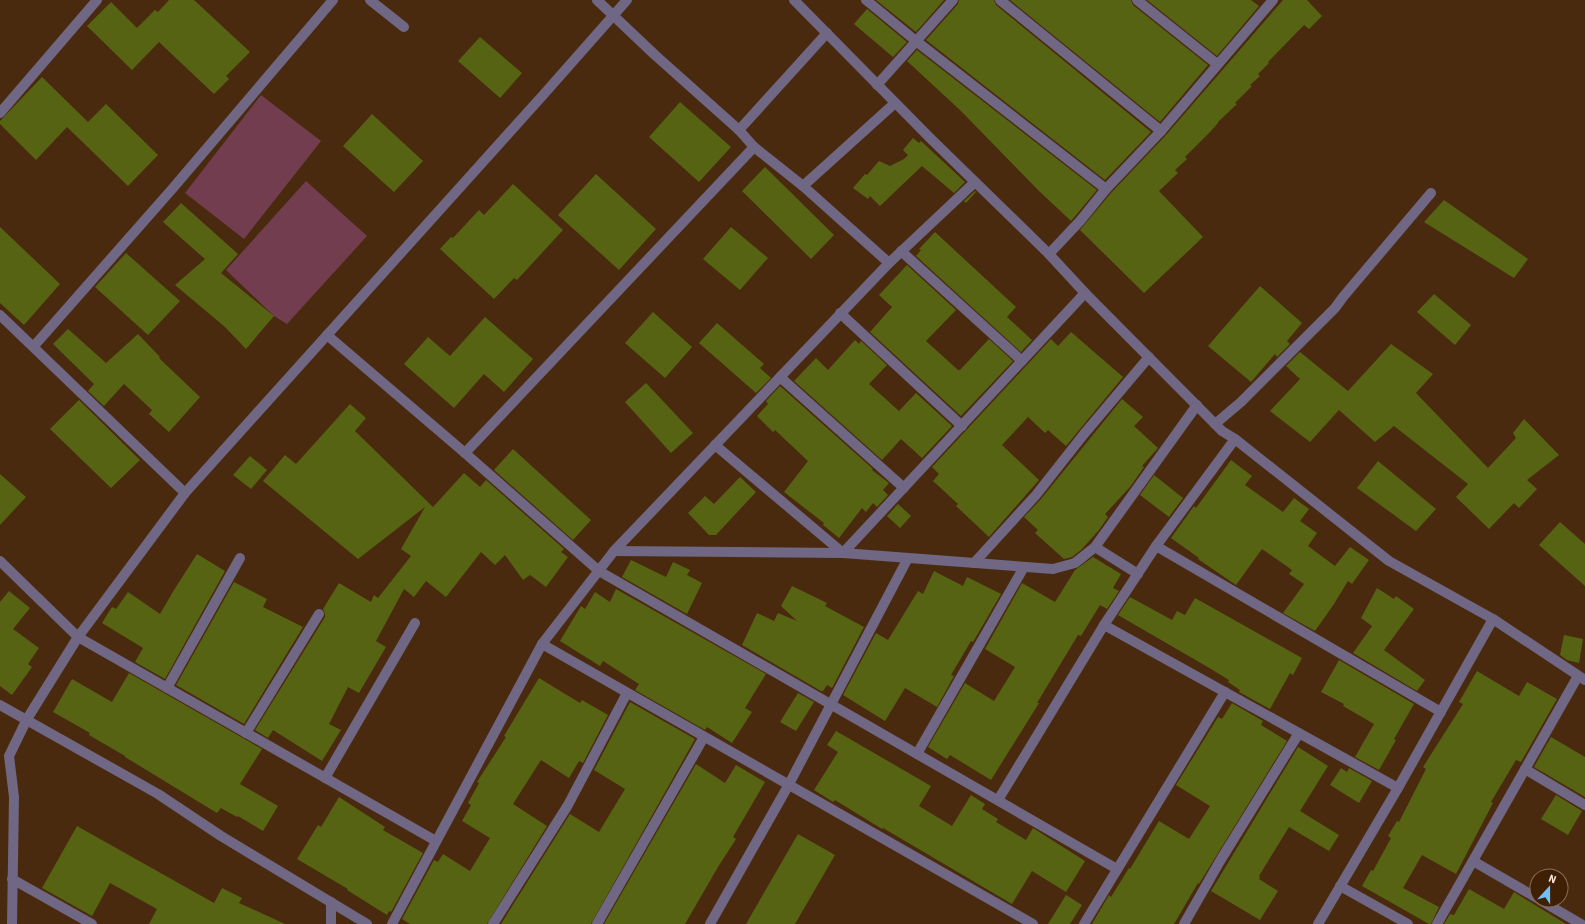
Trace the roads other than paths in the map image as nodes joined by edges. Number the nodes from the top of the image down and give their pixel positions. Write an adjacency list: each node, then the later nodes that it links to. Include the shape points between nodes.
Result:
1 (97, 0): 19 (street)
2 (334, 0): 34 (street)
3 (370, 0): 13 (street)
4 (597, 0): 12 (street)
5 (627, 0): 12 (street)
6 (794, 0): 14 (street)
7 (866, 0): 15 (street)
8 (953, 0): 15 (street)
9 (1000, 0): 21 (street)
10 (1137, 0): 16 (street)
11 (1273, 0): 16 (street)
12 (613, 15): 20 (street); 33 (street)
13 (404, 27)
14 (827, 33): 17 (street); 20 (street)
15 (916, 41): 17 (street); 25 (street)
16 (1218, 64): 21 (street)
17 (878, 85): 18 (street)
18 (895, 103): 23 (street); 24 (street)
19 (0, 113)
20 (739, 130): 22 (street)
21 (1161, 131): 25 (street)
22 (754, 147): 24 (street); 43 (street)
23 (975, 182): 27 (street); 28 (street)
24 (803, 186): 29 (street)
25 (1106, 189): 28 (street)
26 (1431, 193): 39 (street, via 1335,308)
27 (901, 251): 29 (street); 36 (street)
28 (1049, 254): 30 (street)
29 (889, 263): 31 (street)
30 (1084, 293): 35 (street); 36 (street)
31 (840, 313): 37 (street); 40 (street)
32 (0, 315): 34 (street)
33 (327, 335): 43 (street); 45 (street)
34 (34, 346): 45 (street)
35 (1149, 358): 38 (street); 53 (street, via 1036,495)
36 (1022, 361): 40 (street)
37 (780, 377): 42 (street); 44 (street)
38 (1197, 405): 39 (street); 47 (street)
39 (1216, 424): 41 (street)
40 (962, 426): 44 (street)
41 (1235, 439): 46 (street); 58 (street, via 1388,561)
42 (715, 445): 48 (street); 49 (street)
43 (465, 453): 55 (street)
44 (904, 488): 49 (street)
45 (185, 493): 61 (street)
46 (1156, 546): 56 (street); 69 (street)
47 (1095, 547): 54 (street, via 1075,563 1053,569); 56 (street)
48 (614, 551): 49 (street); 55 (street)
49 (843, 553): 51 (street)
50 (240, 558): 64 (street)
51 (908, 558): 53 (street); 67 (street)
52 (0, 561): 61 (street)
53 (974, 563): 54 (street)
54 (1024, 567): 75 (street)
55 (599, 571): 62 (street); 67 (street)
56 (1138, 574): 60 (street)
57 (320, 614): 71 (street)
58 (1493, 619): 63 (street); 69 (street)
59 (415, 623): 78 (street)
60 (1104, 625): 65 (street); 81 (street)
61 (78, 637): 64 (street); 70 (street)
62 (542, 644): 66 (street); 83 (street)
63 (1582, 678): 77 (street)
64 (167, 688): 71 (street)
65 (1225, 692): 72 (street); 85 (street)
66 (627, 693): 73 (street); 96 (street, via 568,805)
67 (831, 704): 75 (street); 79 (street)
68 (0, 705): 70 (street)
69 (1441, 712): 80 (street)
70 (27, 719): 76 (street); 89 (street, via 158,794 221,836)
71 (246, 733): 78 (street)
72 (1299, 733): 80 (street); 101 (street)
73 (704, 737): 79 (street); 97 (street)
74 (0, 751): 76 (street)
75 (917, 754): 81 (street)
76 (9, 756): 86 (street, via 14,798)
77 (1525, 769): 82 (street); 84 (street)
78 (325, 778): 83 (street)
79 (788, 786): 98 (street); 99 (street)
80 (1398, 788): 87 (street)
81 (998, 800): 85 (street)
82 (1585, 805)
83 (436, 842): 95 (street)
84 (1473, 861): 88 (street); 104 (street)
85 (1118, 869): 100 (street)
86 (12, 879): 91 (street); 92 (street)
87 (1340, 886): 102 (street); 103 (street)
88 (1529, 893)
89 (331, 902): 93 (street); 94 (street)
90 (1554, 908): 105 (street)
91 (12, 924)
92 (92, 924)
93 (331, 924)
94 (367, 924)
95 (392, 924)
96 (493, 924)
97 (597, 924)
98 (710, 924)
99 (1033, 924)
100 (1084, 924)
101 (1184, 924)
102 (1318, 924)
103 (1408, 924)
104 (1437, 924)
105 (1581, 924)

